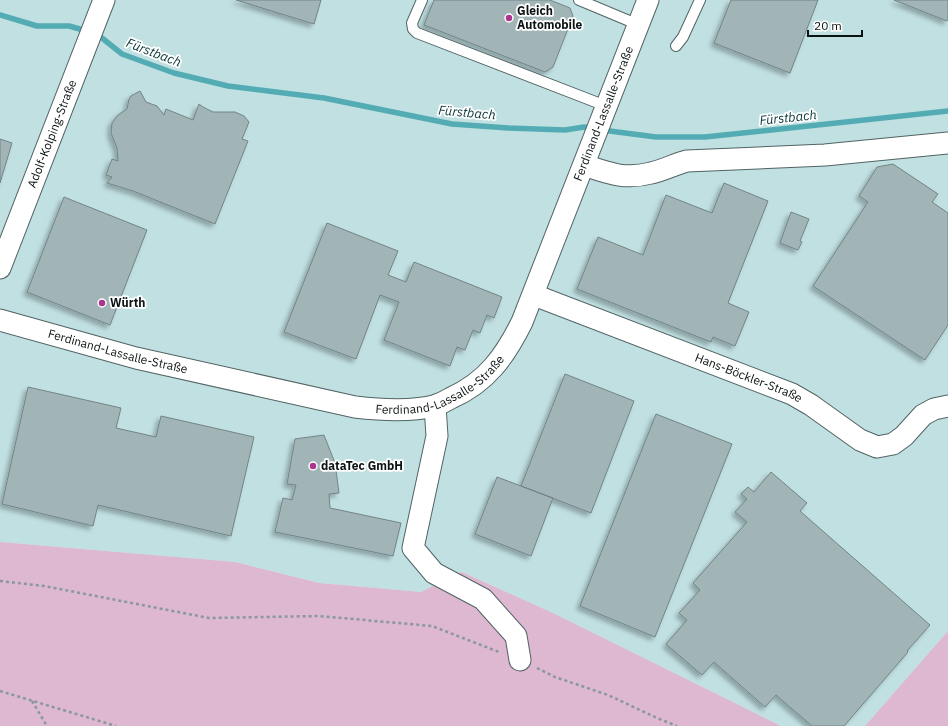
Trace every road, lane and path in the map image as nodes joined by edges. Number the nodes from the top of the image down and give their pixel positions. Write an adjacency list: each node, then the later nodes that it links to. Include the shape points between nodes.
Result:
1 (422, 0): 8 (lane, via 412,23 417,33)
2 (579, 0): 6 (lane)
3 (648, 0): 6 (street, Ferdinand-Lassalle-Straße)
4 (700, 0): 7 (lane, via 683,37)
5 (100, 9): 11 (street, Adolf-Kolping-Straße)
6 (639, 25): 8 (street, Ferdinand-Lassalle-Straße)
7 (676, 46)
8 (605, 108): 10 (street, Ferdinand-Lassalle-Straße)
9 (948, 143): 10 (street, via 824,155 687,161 653,173 631,177 617,176)
10 (587, 156): 12 (street, Ferdinand-Lassalle-Straße)
11 (0, 268)
12 (534, 294): 14 (street, Ferdinand-Lassalle-Straße, via 510,346 496,364 462,393); 15 (street, Hans-Böckler-Straße, via 792,394 860,440 877,447 893,444 904,436 922,415)
13 (0, 320): 14 (street, Ferdinand-Lassalle-Straße, via 136,358 355,407 407,410)
14 (435, 406): 17 (street, via 437,436 413,548 434,573 482,599 516,636)
15 (948, 406)
16 (0, 580): 17 (path, via 209,618 318,616 432,626)
17 (520, 660): 22 (path, via 555,677 608,695)
18 (0, 691): 19 (path)
19 (32, 700): 20 (path); 21 (path)
20 (47, 726)
21 (116, 726)
22 (677, 726)

